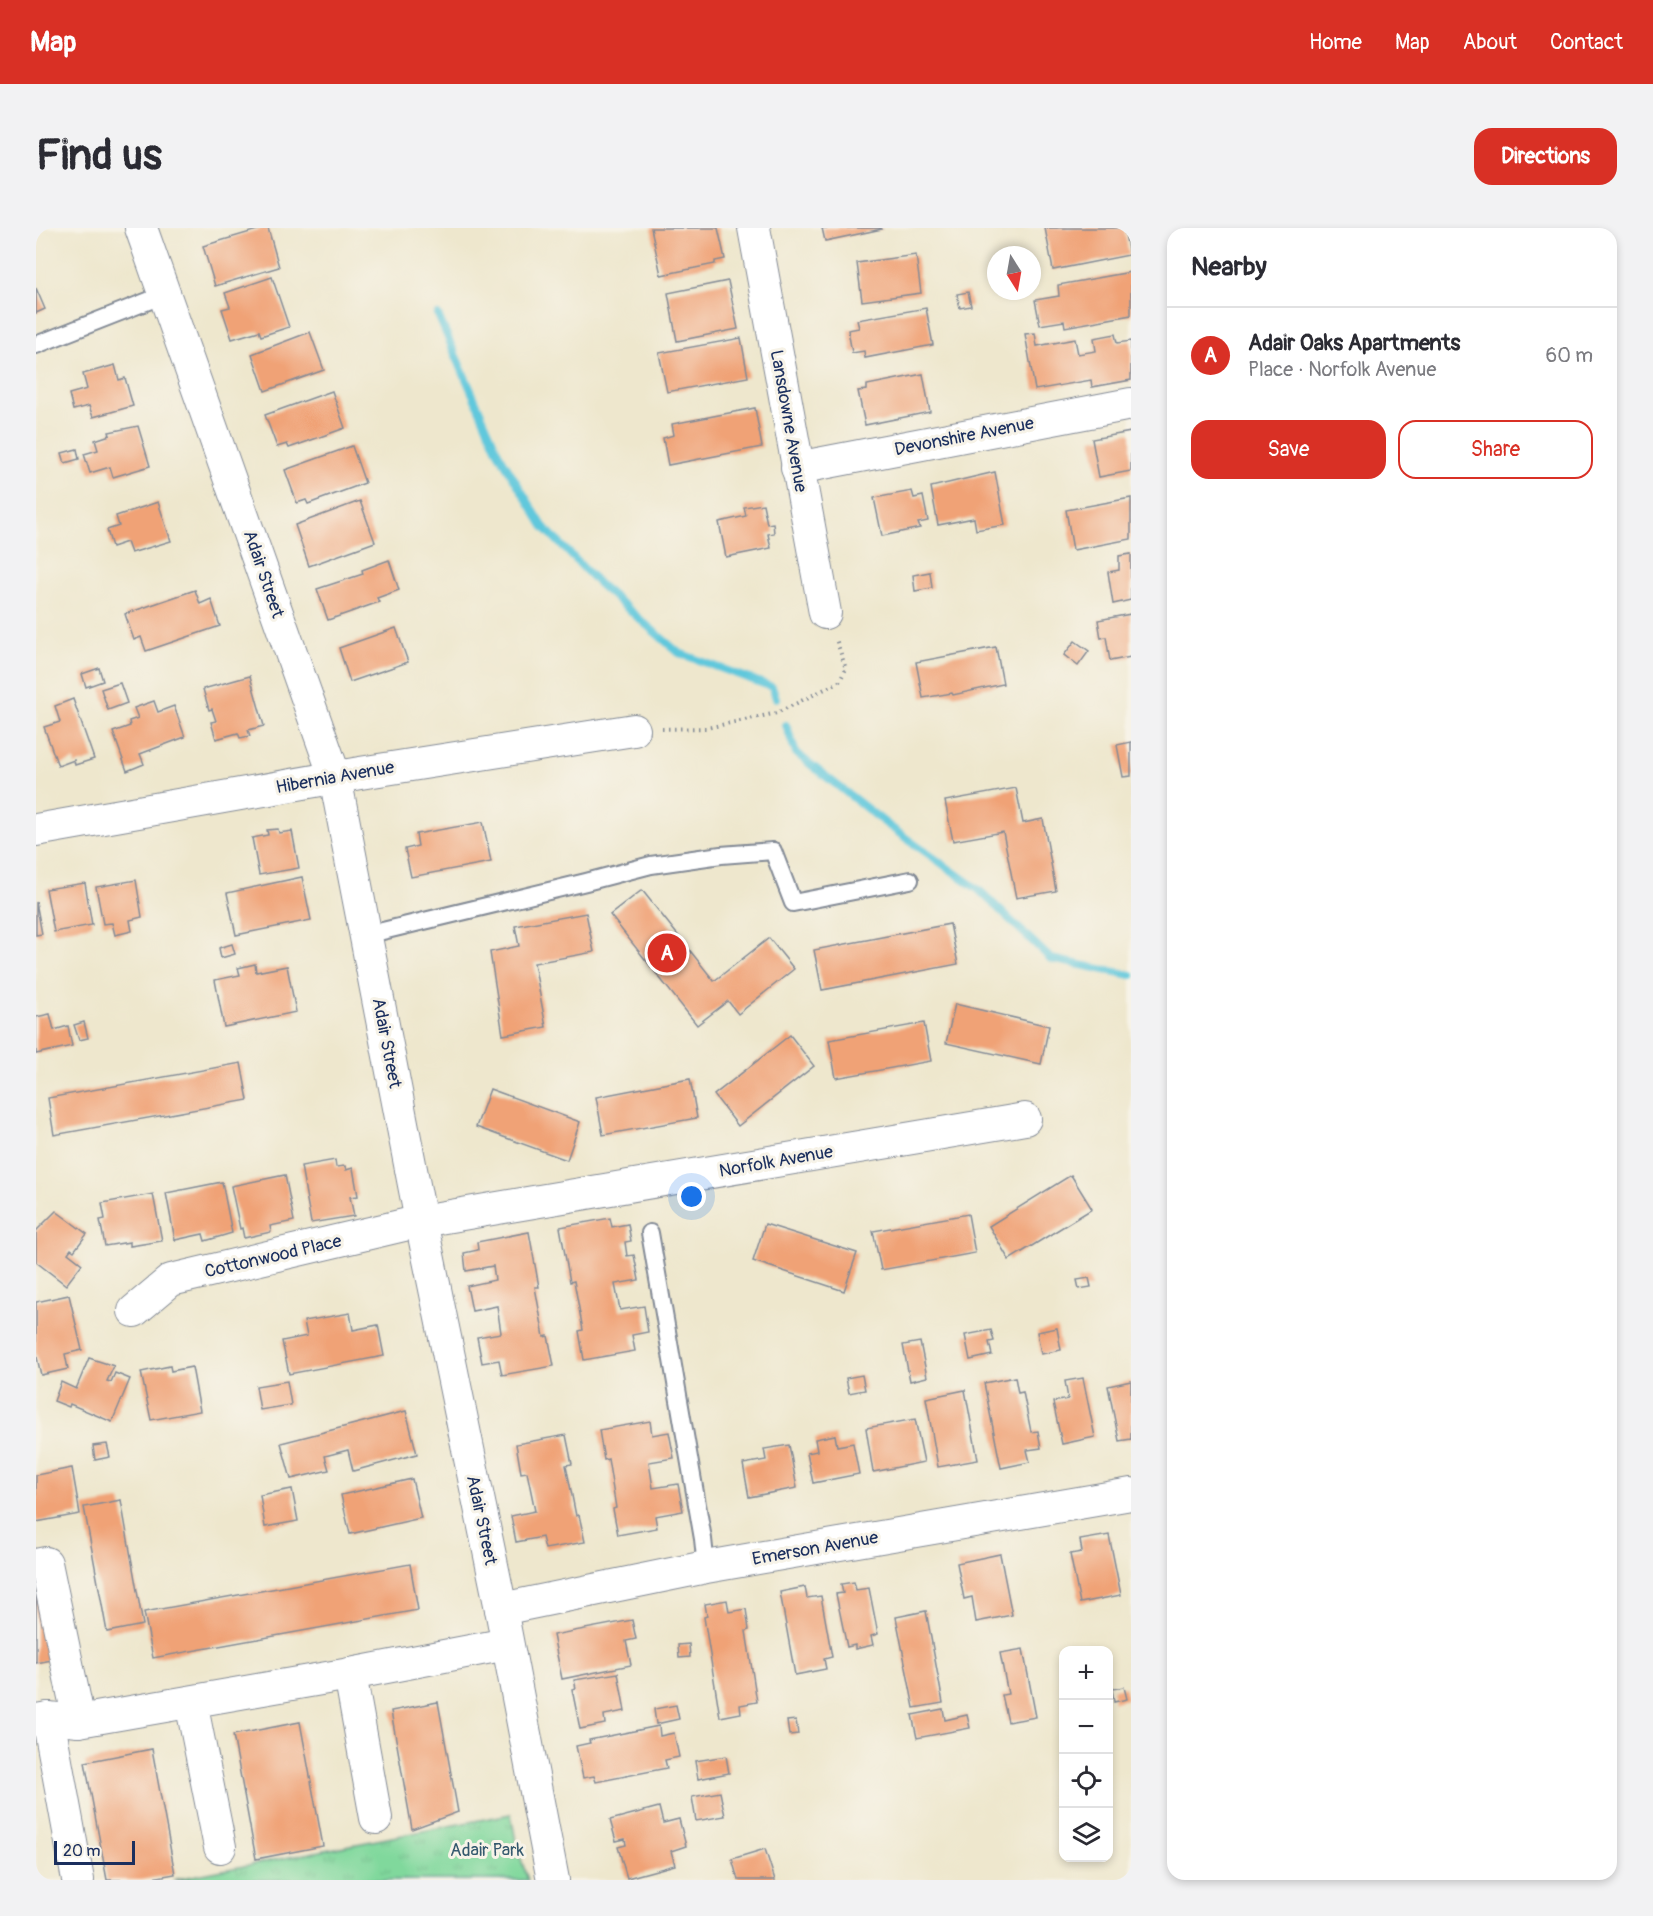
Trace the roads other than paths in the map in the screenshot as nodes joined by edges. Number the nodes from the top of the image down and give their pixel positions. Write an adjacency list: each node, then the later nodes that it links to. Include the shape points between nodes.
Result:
1 (141, 228): 3 (street, Adair Street)
2 (754, 228): 6 (street, Lansdowne Avenue)
3 (166, 294): 4 (lane); 9 (street, Adair Street)
4 (36, 345)
5 (1131, 404): 6 (street, Devonshire Avenue)
6 (797, 468): 7 (street, Lansdowne Avenue)
7 (825, 613)
8 (634, 730): 9 (street, Hibernia Avenue)
9 (335, 777): 10 (street, Hibernia Avenue); 12 (street, Adair Street)
10 (36, 830)
11 (910, 880): 12 (lane, via 793,903 773,851 721,855 651,865)
12 (366, 935): 14 (street, Adair Street)
13 (1025, 1119): 14 (street, Norfolk Avenue)
14 (421, 1221): 16 (street, Cottonwood Place, via 171,1281); 20 (street, Adair Street)
15 (650, 1233): 19 (lane)
16 (134, 1311)
17 (1131, 1494): 19 (street, Emerson Avenue)
18 (36, 1565): 25 (street, via 46,1563)
19 (706, 1567): 20 (street, Emerson Avenue)
20 (501, 1609): 21 (street, Adair Street)
21 (507, 1644): 22 (street); 29 (street, Adair Street)
22 (350, 1674): 23 (street); 26 (street)
23 (191, 1702): 25 (street); 27 (street)
24 (42, 1719): 25 (street); 28 (street)
25 (79, 1721)
26 (376, 1818)
27 (220, 1847)
28 (78, 1880)
29 (553, 1880)

